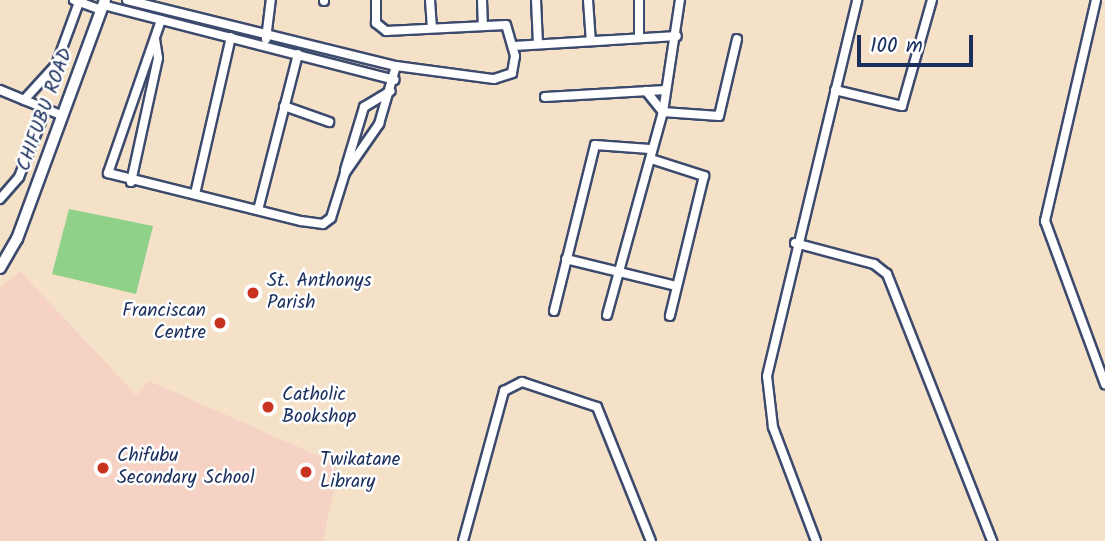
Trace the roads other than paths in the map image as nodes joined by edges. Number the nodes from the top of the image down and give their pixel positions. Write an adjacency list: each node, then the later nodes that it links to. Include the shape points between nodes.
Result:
1 (127, 0): 15 (street)
2 (271, 0): 20 (street)
3 (376, 0): 18 (street, via 380,29)
4 (430, 0): 18 (street)
5 (482, 0): 17 (street)
6 (536, 0): 27 (street)
7 (588, 0): 24 (street)
8 (639, 0): 21 (street)
9 (680, 0): 22 (street)
10 (857, 0): 37 (street)
11 (932, 0): 37 (street, via 902,106)
12 (1096, 0): 62 (street, via 1045,221)
13 (76, 1): 14 (street); 41 (street, via 56,65)
14 (103, 5): 16 (street); 45 (main road, CHIFUBU ROAD)
15 (204, 19): 19 (street); 20 (street)
16 (160, 20): 19 (street); 25 (street)
17 (483, 24): 18 (street); 29 (street, via 506,25)
18 (432, 28)
19 (202, 30): 23 (street)
20 (266, 35): 28 (street); 30 (street)
21 (639, 35): 22 (street); 24 (street)
22 (677, 36): 36 (street)
23 (231, 37): 28 (street); 51 (street)
24 (591, 38): 27 (street)
25 (155, 39): 50 (street, via 158,58); 50 (street, via 108,167 112,177)
26 (737, 39): 44 (street, via 719,116)
27 (538, 44): 29 (street)
28 (265, 45): 31 (street)
29 (514, 46): 33 (street, via 512,73 494,79)
30 (328, 51): 32 (street); 33 (street)
31 (298, 54): 32 (street); 42 (street)
32 (325, 60): 34 (street)
33 (396, 66): 34 (street)
34 (395, 80): 38 (street)
35 (0, 90): 41 (street)
36 (666, 90): 39 (street); 44 (street)
37 (835, 90): 54 (street)
38 (391, 91): 49 (street, via 374,137); 49 (street, via 364,107)
39 (646, 91): 40 (street); 44 (street)
40 (545, 97)
41 (24, 100): 43 (street)
42 (284, 106): 46 (street); 53 (street)
43 (46, 109): 45 (street); 52 (street, via 19,177)
44 (663, 112): 47 (street)
45 (63, 116): 56 (main road, CHIFUBU ROAD)
46 (329, 122)
47 (650, 149): 48 (street); 55 (street, via 595,145)
48 (651, 159): 57 (street); 58 (street, via 704,176)
49 (345, 173): 53 (street, via 323,225)
50 (131, 182): 51 (street)
51 (195, 194): 53 (street)
52 (0, 199)
53 (258, 210)
54 (795, 243): 65 (street, via 769,350 768,388 773,427); 66 (street, via 874,264 887,274)
55 (566, 259): 57 (street); 59 (street)
56 (0, 268)
57 (621, 272): 58 (street); 60 (street)
58 (676, 286): 61 (street)
59 (554, 311)
60 (607, 315)
61 (670, 316)
62 (1105, 384)
63 (463, 541): 64 (street, via 504,391 522,382 597,407)
64 (651, 541)
65 (816, 541)
66 (992, 541)

